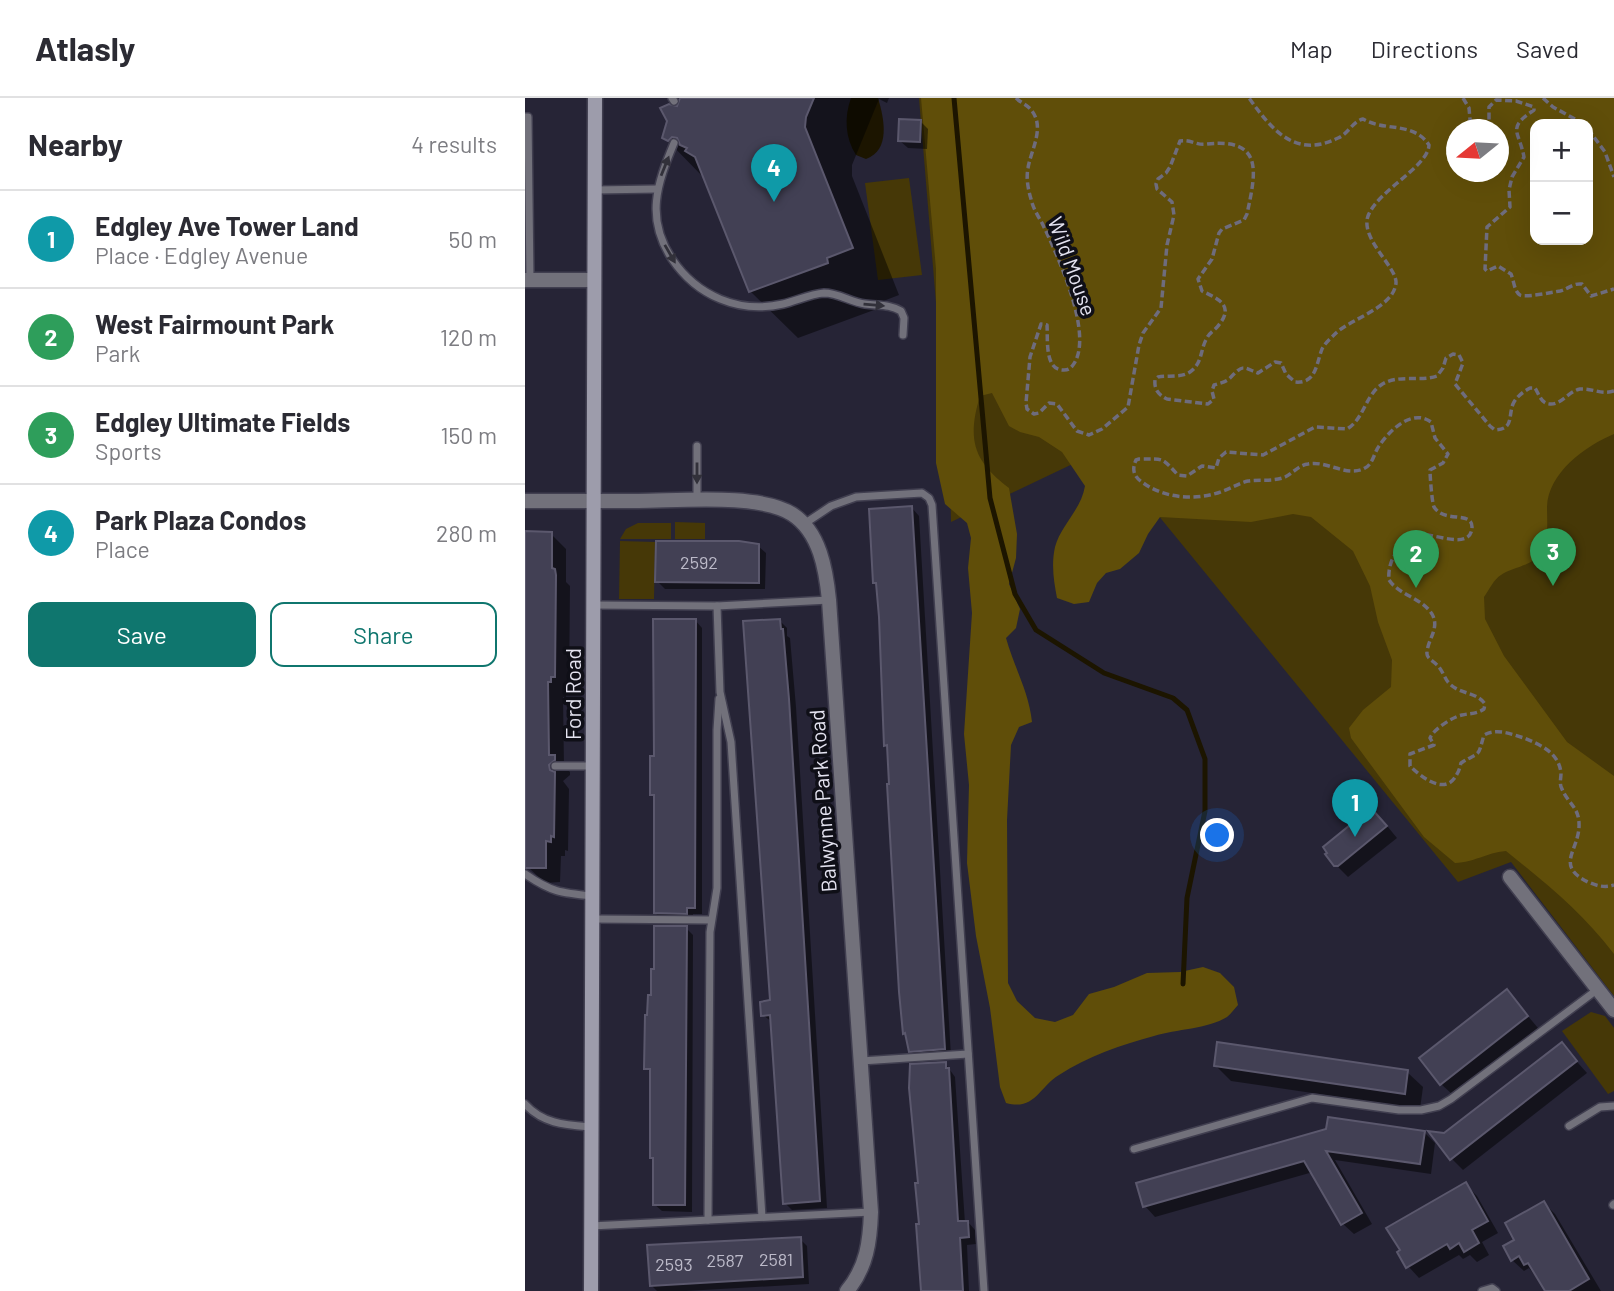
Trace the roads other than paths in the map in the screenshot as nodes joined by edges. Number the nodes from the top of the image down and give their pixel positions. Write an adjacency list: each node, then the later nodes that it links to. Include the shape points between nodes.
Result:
1 (595, 98): 5 (main road, Ford Road)
2 (525, 117): 6 (lane, via 529,117)
3 (674, 143): 4 (lane, one-way to 3)
4 (657, 189): 5 (lane); 8 (lane, one-way to 8, via 656,216 667,251 700,289 737,305 781,305 822,293 892,306 901,310)
5 (595, 191): 7 (main road, Ford Road)
6 (528, 280): 7 (street)
7 (594, 280): 12 (main road, Ford Road)
8 (903, 335)
9 (697, 446): 11 (lane, one-way to 11)
10 (525, 500): 12 (street)
11 (698, 500): 12 (street); 13 (street, via 766,505)
12 (594, 501): 15 (main road, Ford Road)
13 (804, 524): 14 (street, Balwynne Park Road, via 821,553); 27 (lane, via 831,506 856,497 922,493 932,505)
14 (829, 600): 16 (lane); 28 (street, Balwynne Park Road)
15 (593, 605): 16 (lane); 19 (main road, Ford Road)
16 (717, 606): 17 (lane)
17 (720, 692): 24 (lane, via 717,888); 35 (lane, via 731,741)
18 (555, 766): 19 (lane)
19 (593, 766): 22 (main road, Ford Road)
20 (525, 874): 22 (lane, via 546,889)
21 (1510, 877): 25 (street)
22 (592, 896): 23 (main road, Ford Road)
23 (592, 919): 24 (lane); 32 (main road, Ford Road)
24 (711, 920): 36 (lane)
25 (1599, 989): 26 (street); 33 (lane, via 1439,1106 1399,1110 1312,1098)
26 (1614, 1010)
27 (968, 1054): 28 (lane); 40 (lane)
28 (861, 1061): 34 (street, Balwynne Park Road)
29 (525, 1104): 32 (lane, via 541,1118)
30 (1614, 1105): 31 (lane, via 1600,1107)
31 (1569, 1126)
32 (591, 1127): 37 (main road, Ford Road)
33 (1134, 1149)
34 (871, 1212): 35 (lane); 39 (street, Balwynne Park Road, via 866,1257)
35 (762, 1217): 36 (lane)
36 (708, 1220): 37 (lane)
37 (591, 1226): 38 (main road, Ford Road)
38 (591, 1291)
39 (848, 1291)
40 (984, 1291)
41 (1482, 1291): 42 (lane)
42 (1496, 1291)

